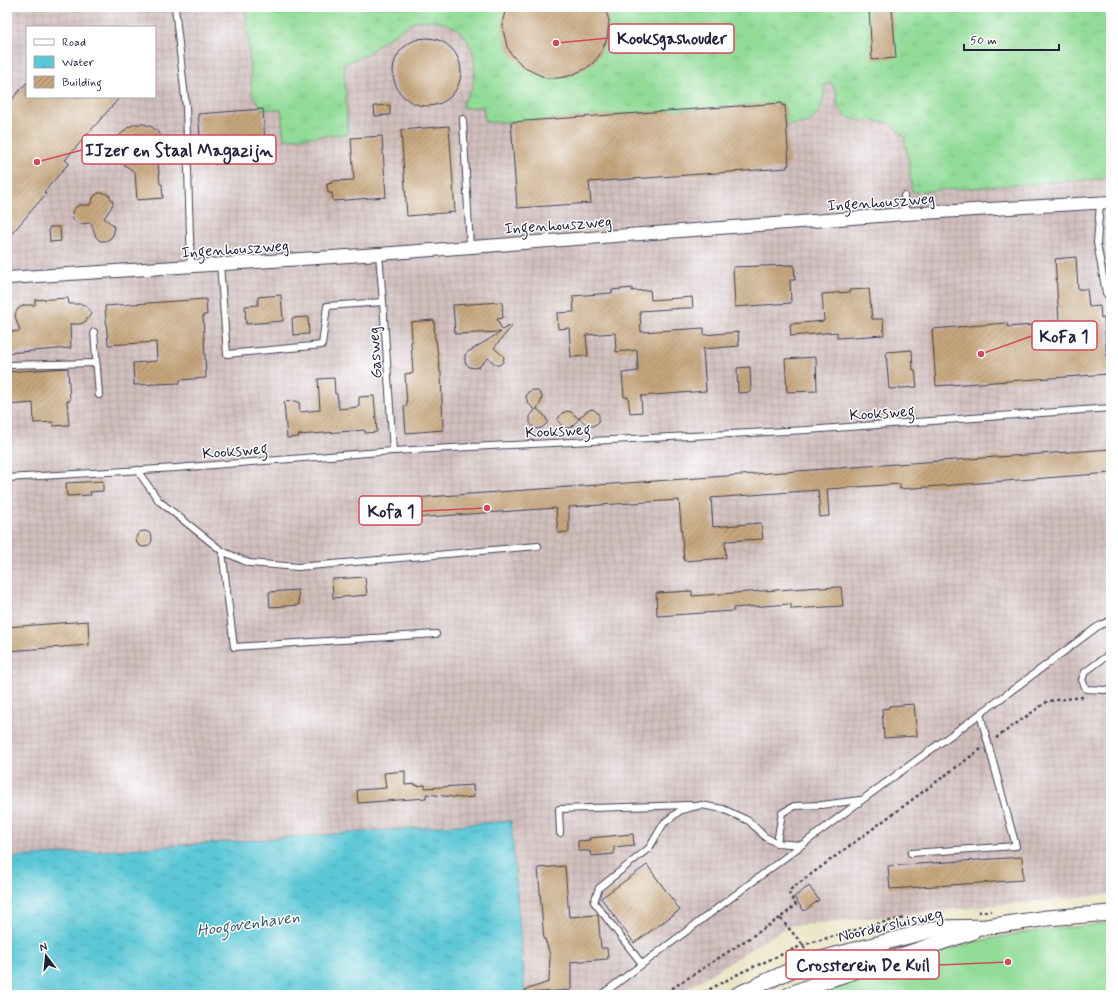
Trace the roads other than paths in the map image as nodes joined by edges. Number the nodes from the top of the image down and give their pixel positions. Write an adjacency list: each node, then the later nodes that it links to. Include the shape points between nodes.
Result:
1 (175, 7): 9 (lane, via 186,107)
2 (463, 119): 6 (lane)
3 (904, 196): 5 (lane)
4 (1106, 203): 5 (street, Ingenhouszweg); 11 (lane, via 1097,244 1106,294)
5 (905, 214): 6 (street, Ingenhouszweg)
6 (470, 247): 7 (street, Ingenhouszweg)
7 (379, 254): 8 (street, Ingenhouszweg); 12 (lane, Gasweg)
8 (220, 264): 9 (street, Ingenhouszweg); 12 (lane, via 227,354 322,345 327,306)
9 (191, 267): 10 (street, Ingenhouszweg)
10 (7, 278)
11 (1111, 300)
12 (383, 302): 18 (lane, Gasweg)
13 (94, 332): 14 (lane)
14 (96, 363): 15 (lane); 16 (lane)
15 (7, 366)
16 (99, 395)
17 (1111, 408): 18 (lane, Kooksweg, via 807,430)
18 (393, 451): 19 (lane, Kooksweg)
19 (137, 470): 20 (lane, Kooksweg); 22 (lane, via 159,501)
20 (7, 478)
21 (538, 546): 22 (lane, via 298,567 249,563)
22 (222, 551): 24 (lane, via 234,647)
23 (1111, 620): 27 (lane, via 1097,627)
24 (436, 634)
25 (1111, 653): 26 (lane, via 1085,672 1082,680 1086,689)
26 (1111, 688)
27 (980, 714): 28 (lane); 33 (lane, via 1016,846)
28 (862, 800): 31 (lane, via 794,806 782,813); 32 (lane)
29 (701, 804): 30 (lane, via 559,809); 31 (lane, via 723,809 749,821 765,837); 37 (lane, via 681,810 664,823 649,848 599,888 594,902)
30 (560, 833)
31 (777, 843): 32 (lane)
32 (800, 846): 37 (lane)
33 (911, 853)
34 (1111, 912): 35 (street, Noordersluisweg)
35 (986, 927): 36 (street, Noordersluisweg, via 939,928); 38 (street, Noordersluisweg)
36 (809, 962): 38 (street); 40 (street, Noordersluisweg)
37 (642, 964): 39 (lane)
38 (817, 989): 41 (street, Noordersluisweg)
39 (601, 995)
40 (737, 995)
41 (789, 995)

